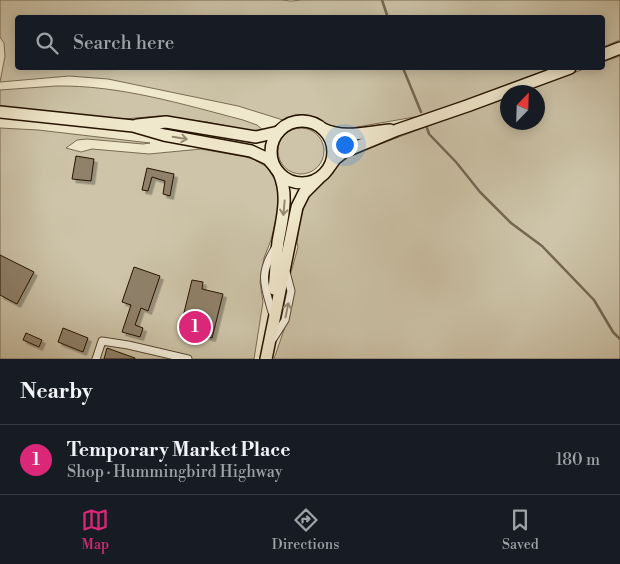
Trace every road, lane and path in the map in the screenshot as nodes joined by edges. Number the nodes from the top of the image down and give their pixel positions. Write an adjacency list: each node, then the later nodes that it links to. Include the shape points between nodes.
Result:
1 (620, 48): 2 (main road)
2 (605, 54)
3 (565, 70): 7 (main road)
4 (0, 112): 5 (main road)
5 (133, 126): 8 (main road, via 166,122 256,137); 10 (main road, one-way to 10, via 252,151 268,159)
6 (323, 129): 7 (main road, via 344,135); 8 (main road, via 302,121 290,123); 9 (main road, via 332,146)
7 (397, 130): 9 (main road, via 344,152)
8 (278, 132): 10 (main road, via 271,151)
9 (330, 166): 11 (main road)
10 (276, 170): 11 (main road, via 287,180 298,183); 12 (main road, one-way to 12, via 283,185 284,203)
11 (318, 179): 12 (main road, one-way to 11, via 300,200)
12 (267, 348)
13 (96, 359): 14 (street, via 102,341)
14 (188, 359)

